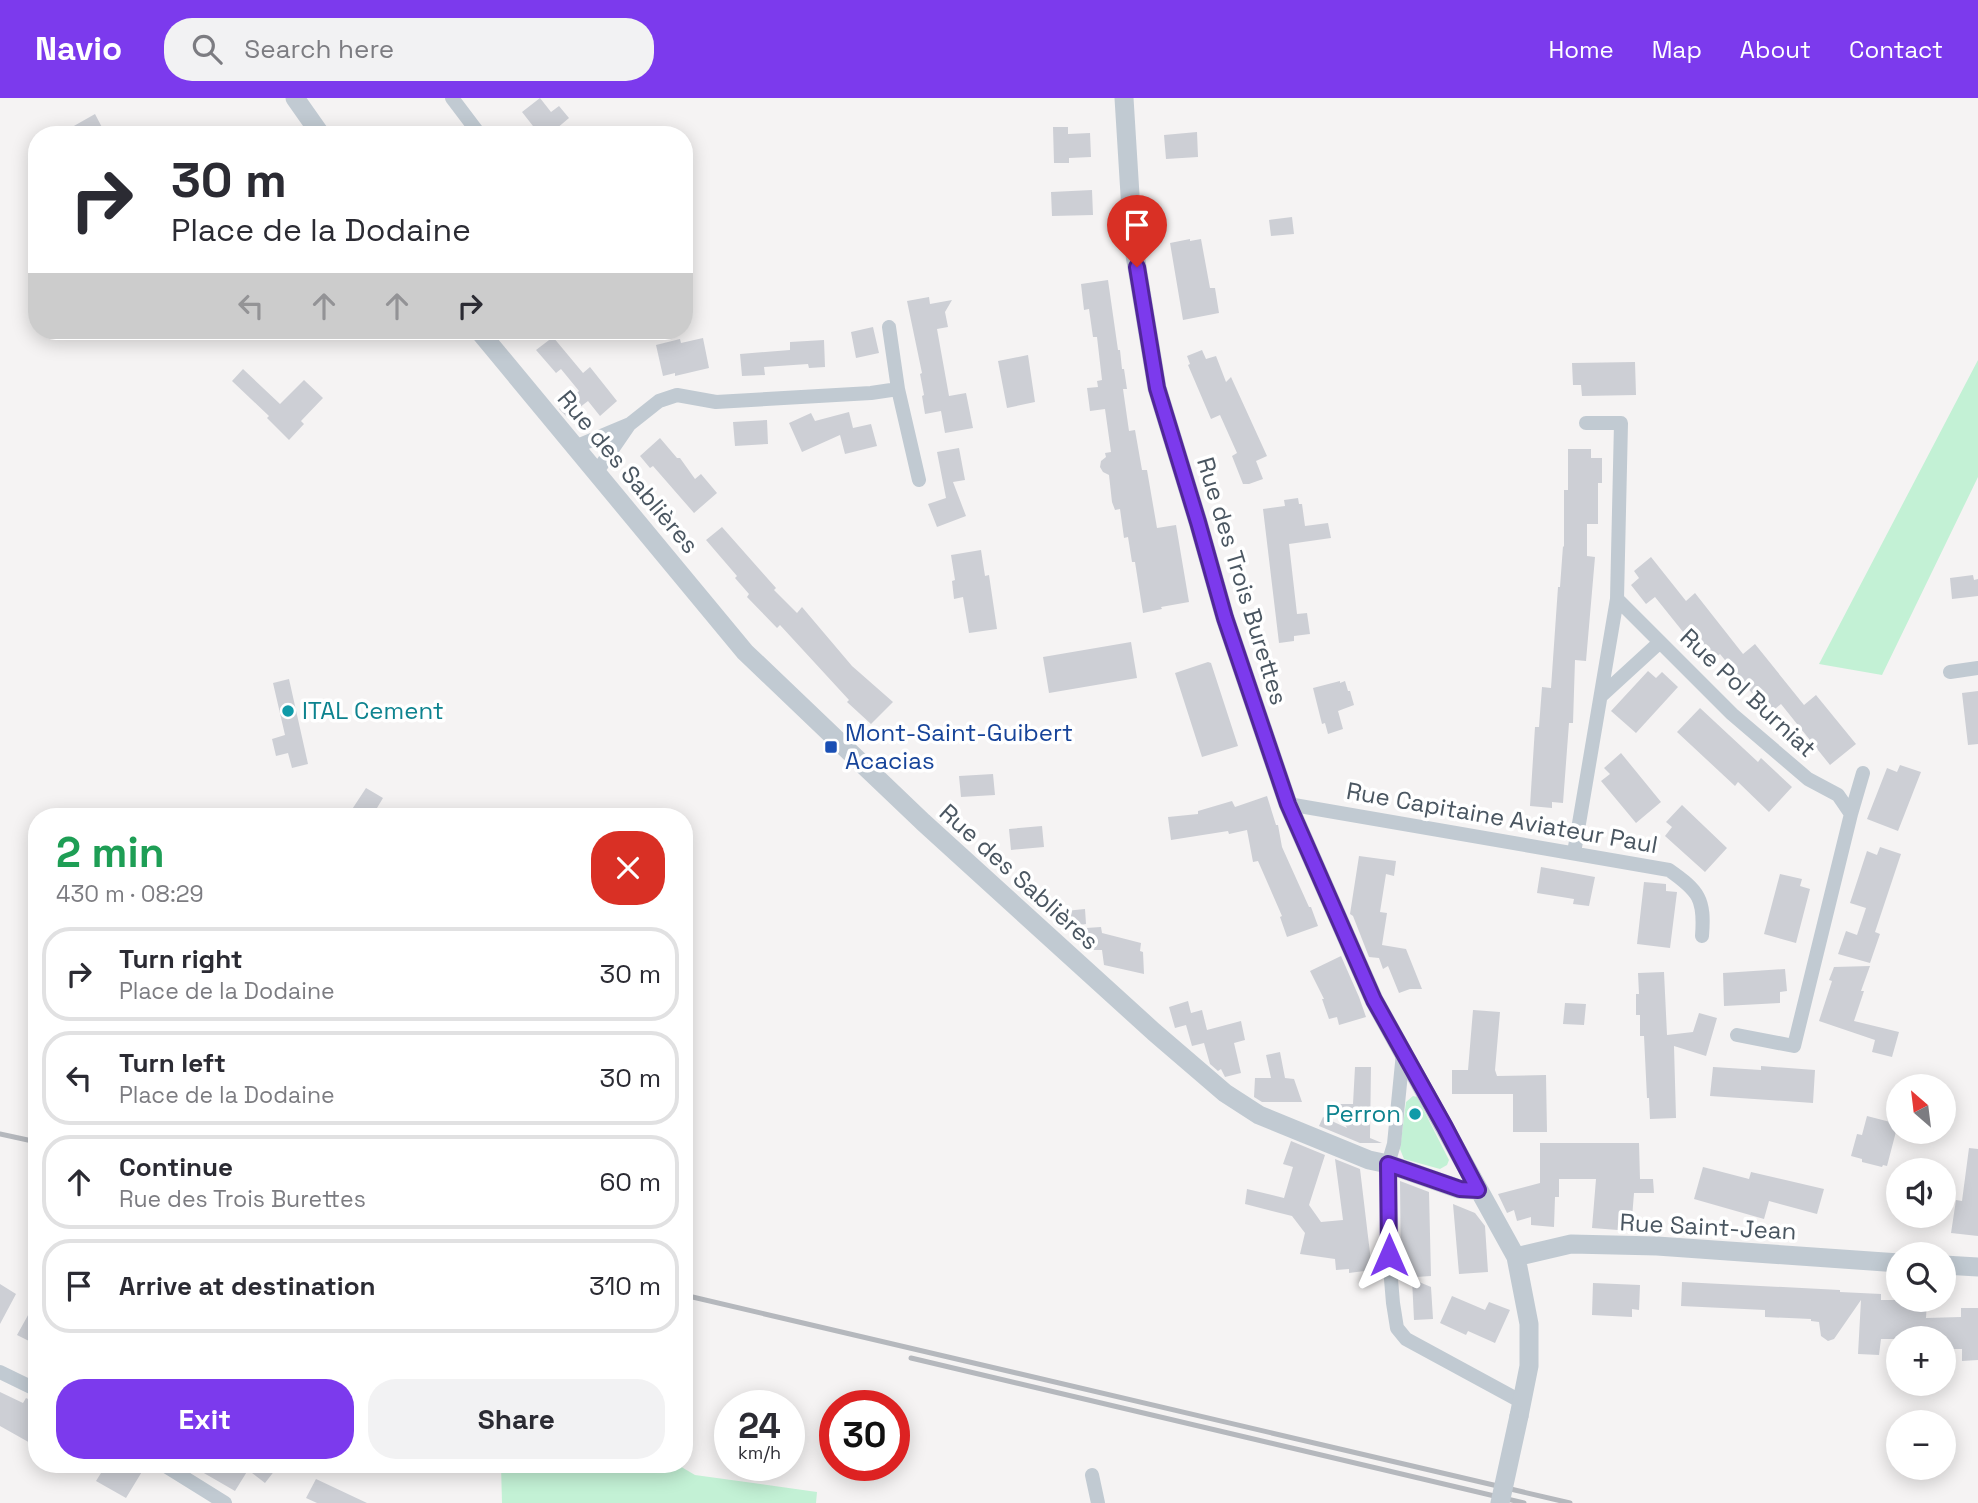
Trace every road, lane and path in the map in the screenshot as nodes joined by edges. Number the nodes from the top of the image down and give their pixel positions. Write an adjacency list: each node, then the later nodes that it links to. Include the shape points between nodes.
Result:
1 (295, 98): 4 (street)
2 (452, 98): 5 (street)
3 (1124, 98): 20 (street, Rue des Trois Burettes, via 1133,243 1157,388 1225,618)
4 (315, 126)
5 (473, 126)
6 (889, 327): 8 (street)
7 (486, 340): 11 (street, Rue des Sablières)
8 (898, 389): 10 (street, via 716,402 677,395 659,401); 13 (street)
9 (1586, 423): 14 (street, via 1621,423)
10 (630, 424): 11 (street); 12 (street)
11 (575, 447): 12 (street, Rue des Sablières)
12 (596, 472): 26 (street, Rue des Sablières, via 745,652 1154,1032 1225,1093 1259,1115)
13 (919, 480)
14 (1617, 599): 15 (street, Rue Pol Burniat); 18 (street)
15 (1661, 642): 18 (street); 21 (street, Rue Pol Burniat, via 1732,714 1808,779 1838,795)
16 (1978, 668): 17 (street)
17 (1950, 672)
18 (1601, 696): 22 (street)
19 (1863, 773): 21 (street)
20 (1288, 804): 22 (street, Rue Capitaine Aviateur Paul); 25 (street, Rue des Trois Burettes, via 1374,1000)
21 (1851, 814): 24 (street, via 1794,1046)
22 (1574, 853): 23 (street, Rue Capitaine Aviateur Paul, via 1669,870 1692,885 1704,910)
23 (1702, 936)
24 (1737, 1035)
25 (1403, 1053): 26 (street); 27 (street, Rue des Trois Burettes)
26 (1388, 1164): 27 (street, Rue des Sablières, via 1460,1189); 34 (street, via 1389,1255 1397,1328 1406,1339)
27 (1478, 1190): 28 (street, Rue des Trois Burettes)
28 (1516, 1257): 29 (street, Rue Saint-Jean, via 1572,1244); 34 (street, Rue des Trois Burettes, via 1529,1324 1529,1366)
29 (1886, 1262)
30 (1956, 1266): 31 (street)
31 (1978, 1267)
32 (0, 1372): 33 (street)
33 (28, 1386)
34 (1520, 1409): 39 (street, Rue des Trois Burettes, bridge)
35 (177, 1473): 37 (street)
36 (1092, 1475): 38 (street)
37 (225, 1503)
38 (1098, 1503)
39 (1500, 1503)

